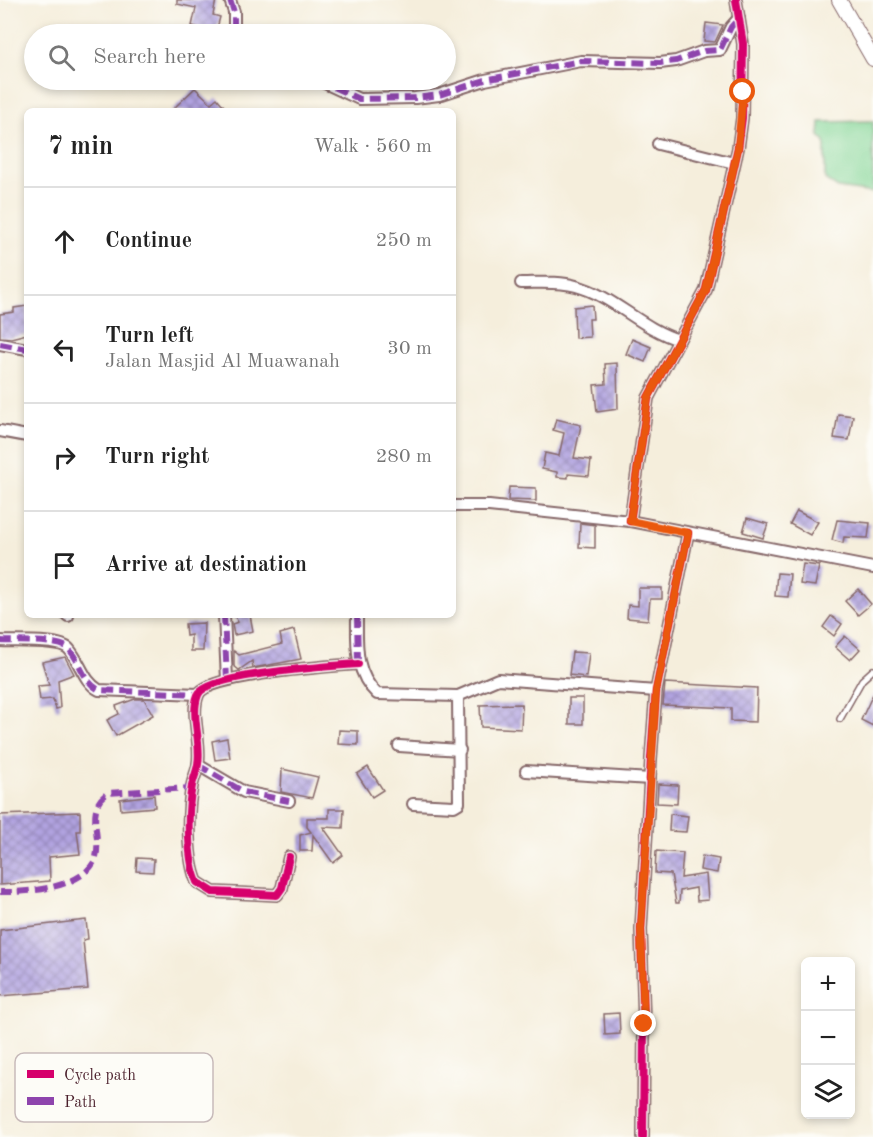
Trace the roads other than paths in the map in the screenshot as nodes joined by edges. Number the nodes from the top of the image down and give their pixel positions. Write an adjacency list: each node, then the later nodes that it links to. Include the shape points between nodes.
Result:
1 (230, 0): 5 (street)
2 (736, 0): 4 (street)
3 (839, 0): 6 (main road)
4 (739, 18): 7 (street, via 720,50 676,61 581,61); 11 (street, via 743,101)
5 (234, 24)
6 (873, 59)
7 (456, 89)
8 (340, 90): 9 (street, via 359,99 415,98)
9 (452, 90)
10 (658, 144): 11 (street)
11 (734, 164): 13 (street, via 706,290)
12 (521, 283): 13 (street, via 576,286 599,295 649,329)
13 (679, 340): 19 (street, via 648,398)
14 (0, 344): 15 (street)
15 (24, 348)
16 (0, 431): 17 (street)
17 (24, 435)
18 (456, 506): 19 (street, via 575,513)
19 (630, 521): 20 (street)
20 (688, 533): 21 (street); 28 (street)
21 (873, 568)
22 (224, 618): 27 (street)
23 (357, 618): 25 (street)
24 (0, 641): 29 (street, via 68,648 90,685 99,690)
25 (358, 664): 27 (street); 30 (street, via 367,684 381,695)
26 (873, 670): 31 (lane)
27 (226, 680): 29 (street)
28 (656, 691): 30 (street, via 498,679); 36 (street)
29 (198, 693): 34 (street)
30 (458, 696): 33 (street)
31 (840, 719)
32 (399, 746): 33 (street)
33 (460, 750): 38 (street, via 459,803)
34 (198, 765): 37 (street, via 244,792); 39 (street, via 191,788 190,827 191,860 201,886 213,892 277,895)
35 (526, 771): 36 (street)
36 (650, 779): 40 (street, via 641,929)
37 (289, 801)
38 (413, 804)
39 (289, 857)
40 (643, 1137)

